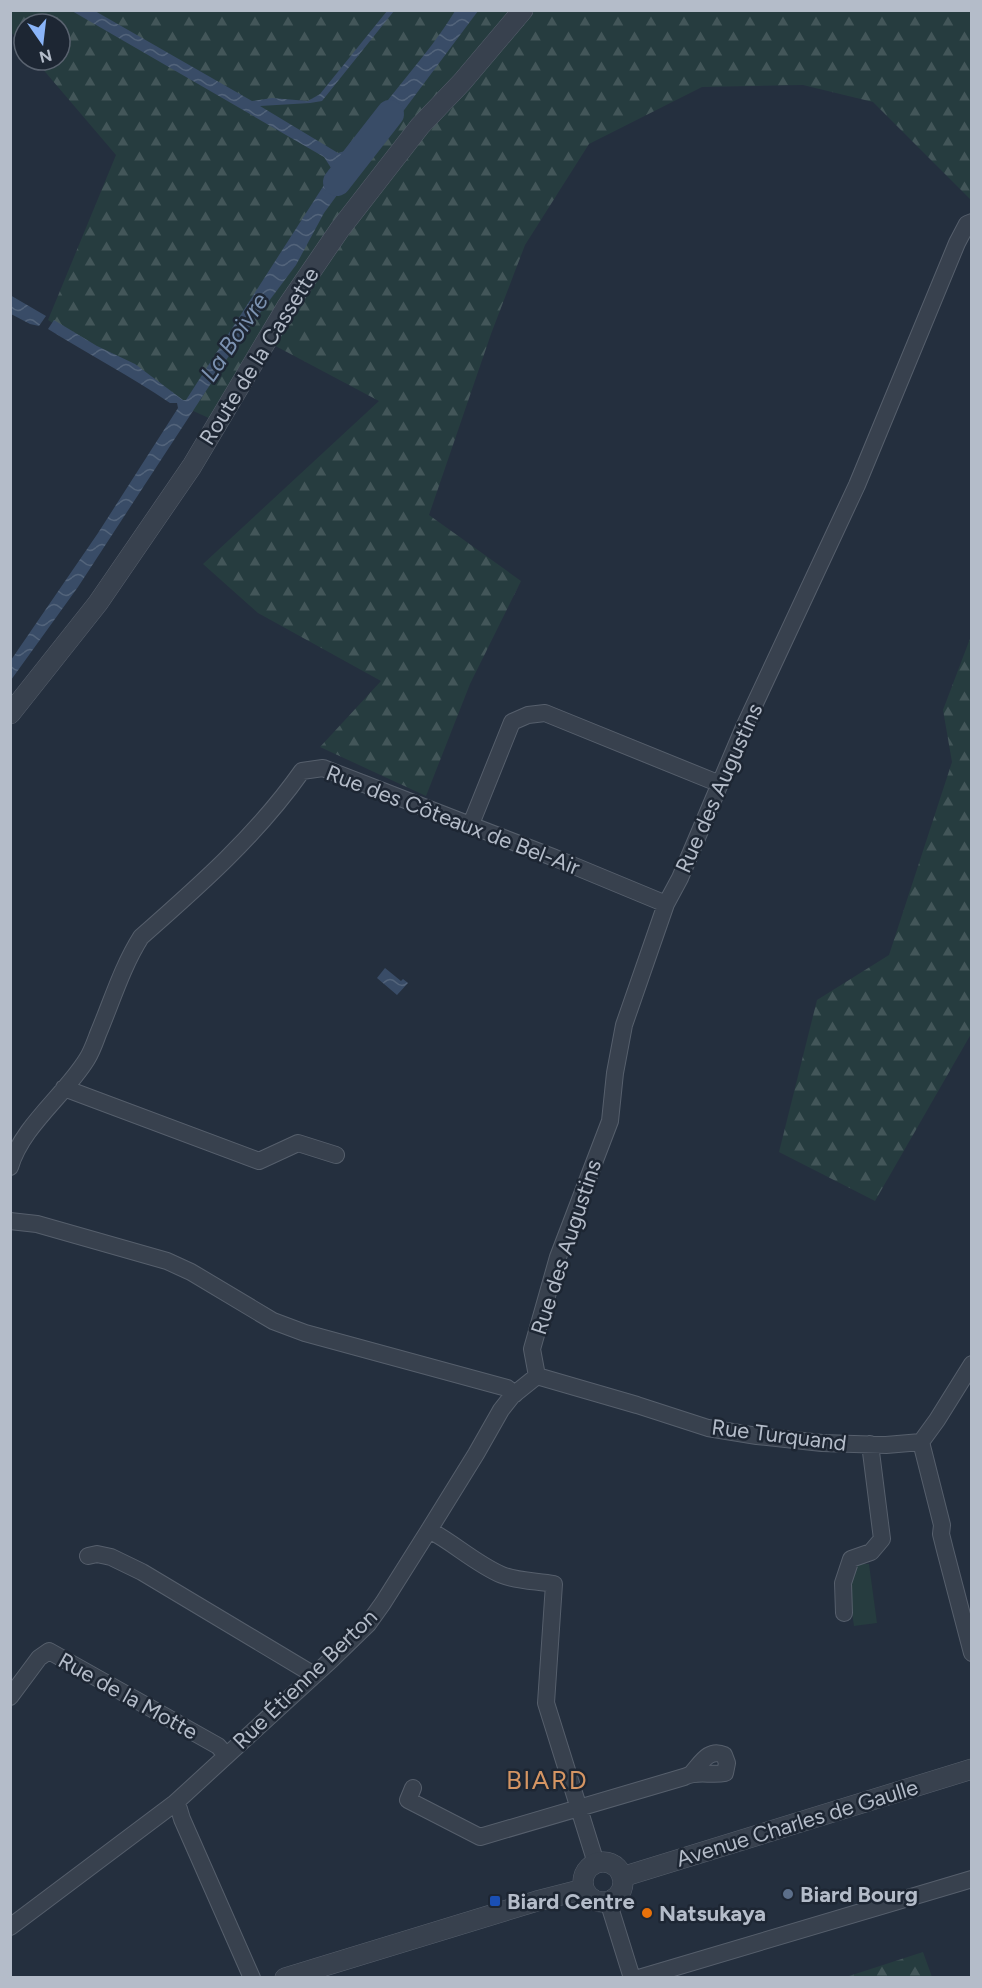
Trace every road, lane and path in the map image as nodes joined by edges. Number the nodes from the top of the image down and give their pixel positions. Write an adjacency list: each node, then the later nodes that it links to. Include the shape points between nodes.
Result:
1 (523, 10): 3 (street, Route de la Cassette, via 420,126 340,230 286,308 192,466 99,603)
2 (972, 222): 4 (street, Rue des Augustins, via 957,243 857,485)
3 (10, 714)
4 (720, 784): 5 (street, via 545,713 528,715 513,722); 6 (street, Rue des Augustins)
5 (471, 824): 6 (street, Rue des Côteaux de Bel-Air); 7 (street, Rue des Côteaux de Bel-Air, via 323,768 302,771 239,847 141,937 130,954 87,1058)
6 (666, 904): 12 (street, Rue des Augustins, via 624,1024 610,1121 558,1257 532,1349)
7 (64, 1088): 8 (street, via 259,1161 298,1143); 9 (street, Rue des Côteaux de Bel-Air, via 24,1139)
8 (336, 1155)
9 (10, 1167)
10 (10, 1221): 13 (street, via 38,1224 167,1261 273,1322 507,1388)
11 (972, 1364): 14 (street)
12 (537, 1376): 13 (street, Rue Étienne Berton); 15 (street, Rue Turquand, via 708,1428 822,1443)
13 (515, 1394): 16 (street, Rue Étienne Berton, via 501,1410)
14 (921, 1442): 15 (street, Rue Turquand); 19 (street)
15 (870, 1444): 18 (street, via 882,1539 871,1552 850,1559 843,1583)
16 (429, 1530): 20 (street, Rue Étienne Berton, via 368,1624); 27 (street, via 504,1576 554,1584 546,1703)
17 (88, 1556): 20 (street, via 111,1557 142,1572)
18 (844, 1613)
19 (972, 1653)
20 (314, 1675): 22 (street, Rue Étienne Berton)
21 (10, 1697): 22 (street, Rue de la Motte, via 39,1658 49,1651 218,1746)
22 (226, 1755): 26 (street, Rue Étienne Berton)
23 (972, 1769): 29 (street, Avenue Charles de Gaulle)
24 (692, 1773): 27 (street)
25 (413, 1788): 27 (street, via 408,1800 480,1838)
26 (175, 1803): 33 (street, Rue Étienne Berton); 34 (street)
27 (579, 1809): 28 (street)
28 (596, 1863): 29 (street, via 615,1866); 31 (street, via 583,1876)
29 (622, 1877): 32 (street, via 618,1894)
30 (972, 1879): 37 (street)
31 (584, 1889): 32 (street, via 591,1898); 35 (street)
32 (608, 1901): 36 (street)
33 (10, 1927)
34 (252, 1977)
35 (285, 1977)
36 (632, 1977)
37 (639, 1977)

